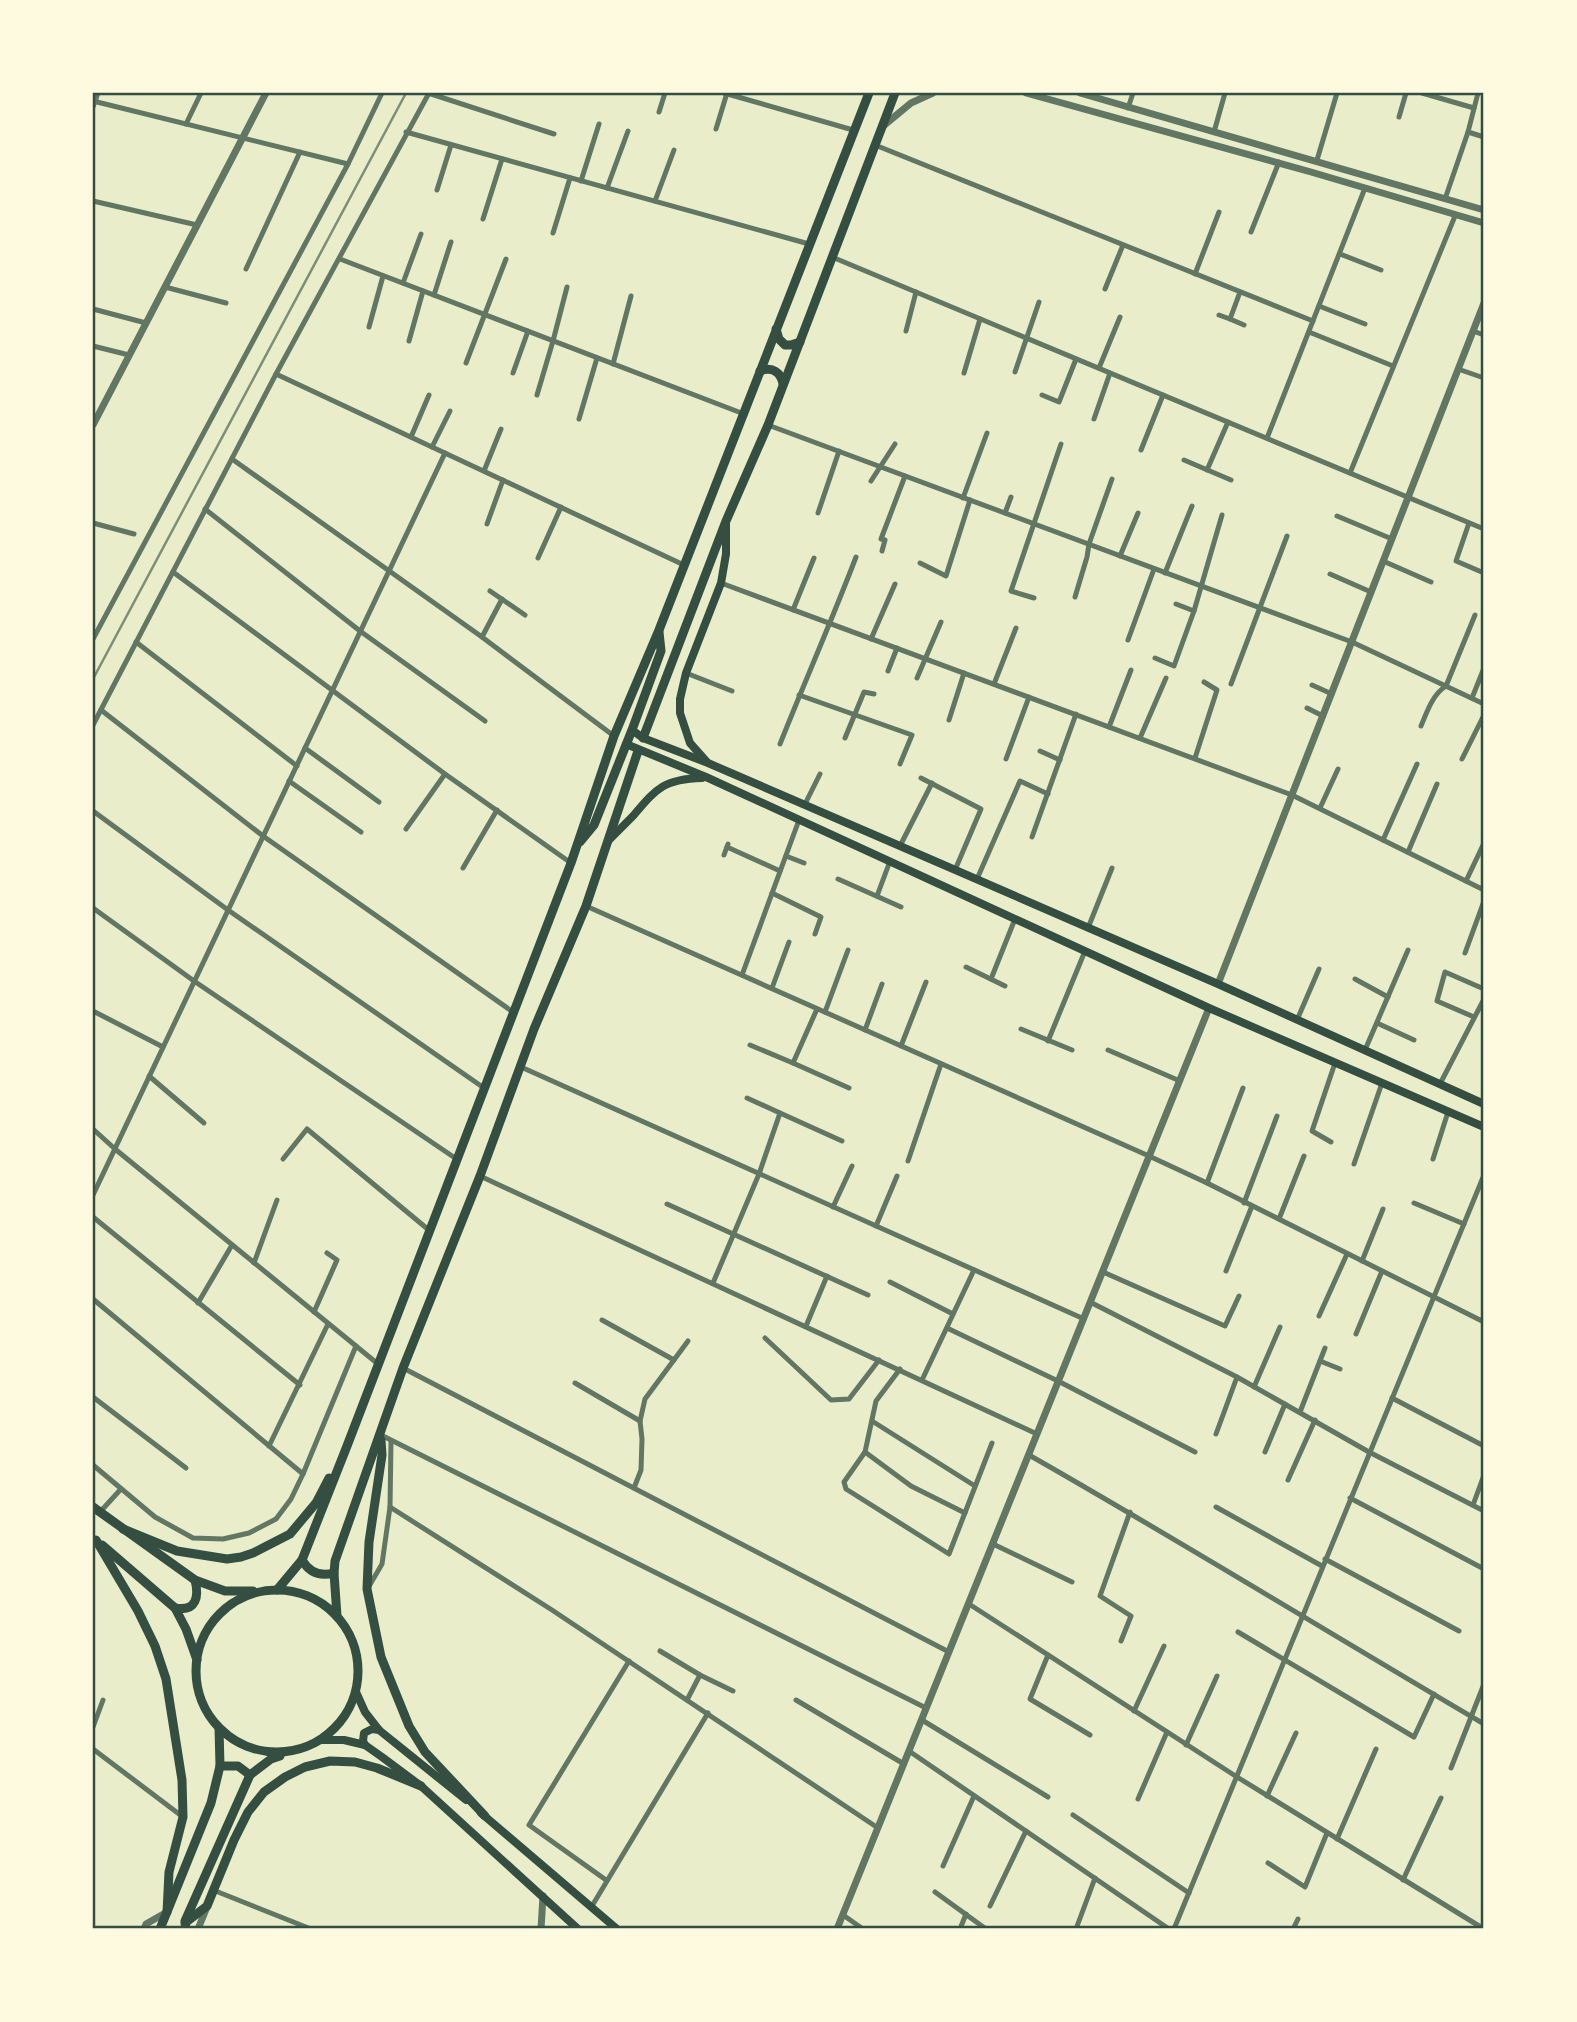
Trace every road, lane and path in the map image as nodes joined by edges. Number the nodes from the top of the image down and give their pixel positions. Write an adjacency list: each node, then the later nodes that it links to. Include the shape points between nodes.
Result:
1 (98, 93): 19 (street)
2 (201, 93): 24 (street)
3 (266, 93): 35 (street)
4 (382, 93): 43 (street)
5 (428, 93): 30 (street); 33 (street)
6 (665, 93): 22 (street)
7 (725, 93): 26 (street); 28 (street)
8 (869, 93): 28 (main road)
9 (895, 93): 27 (main road)
10 (933, 93): 27 (street, via 911,103)
11 (1026, 93): 42 (street)
12 (1080, 93): 20 (street)
13 (1133, 93): 20 (street)
14 (1225, 93): 31 (street)
15 (1337, 93): 41 (street)
16 (1406, 93): 23 (street)
17 (1422, 93): 21 (street)
18 (1478, 93): 21 (street)
19 (93, 103): 24 (street)
20 (1128, 108): 31 (street)
21 (1474, 108): 32 (street)
22 (659, 112)
23 (1399, 117)
24 (186, 124): 35 (street)
25 (599, 124): 45 (street)
26 (716, 128)
27 (882, 128): 37 (main road)
28 (853, 130): 62 (main road)
29 (628, 131): 46 (street)
30 (406, 132): 36 (street); 66 (street)
31 (1214, 132): 41 (street)
32 (1468, 132): 34 (street); 49 (street)
33 (554, 134)
34 (1484, 137)
35 (243, 138): 39 (street); 57 (street)
36 (451, 145): 40 (street); 48 (street)
37 (875, 145): 63 (street); 65 (main road)
38 (674, 150): 51 (street)
39 (300, 152): 43 (street); 68 (street)
40 (502, 159): 44 (street); 55 (street)
41 (1317, 160): 49 (street)
42 (1279, 162): 47 (street); 58 (street)
43 (348, 164): 212 (street)
44 (570, 178): 45 (street); 59 (street)
45 (581, 181): 46 (street)
46 (607, 188): 51 (street)
47 (1365, 188): 54 (street); 64 (street)
48 (437, 190)
49 (1445, 199): 52 (street)
50 (93, 201): 57 (street)
51 (655, 201): 62 (street)
52 (1484, 210)
53 (1219, 212): 70 (street)
54 (1455, 216): 56 (street); 112 (street)
55 (483, 219)
56 (1484, 223)
57 (197, 225): 73 (street)
58 (1251, 232)
59 (553, 233)
60 (421, 234): 72 (street)
61 (451, 242): 79 (street)
62 (809, 244): 96 (main road)
63 (1122, 245): 70 (street); 75 (street)
64 (1340, 254): 69 (street); 84 (street)
65 (832, 257): 77 (street); 105 (main road)
66 (340, 259): 71 (street); 120 (street)
67 (506, 259): 86 (street)
68 (246, 269)
69 (1381, 270)
70 (1195, 274): 78 (street)
71 (383, 276): 72 (street); 95 (street)
72 (403, 283): 76 (street)
73 (165, 287): 82 (street); 92 (street)
74 (567, 287): 104 (street)
75 (1105, 289)
76 (423, 291): 79 (street); 103 (street)
77 (916, 292): 89 (street); 98 (street)
78 (1240, 292): 90 (street); 91 (street)
79 (434, 295): 86 (street)
80 (631, 296): 111 (street)
81 (1039, 302): 102 (street)
82 (226, 303)
83 (1484, 303): 99 (street)
84 (1319, 306): 91 (street); 93 (street)
85 (93, 309): 92 (street)
86 (485, 315): 97 (street); 110 (street)
87 (1219, 315): 90 (street)
88 (1120, 317): 113 (street)
89 (980, 319): 102 (street); 118 (street)
90 (1230, 319): 94 (street)
91 (1313, 321): 100 (street)
92 (146, 323): 107 (street)
93 (1365, 324)
94 (1244, 325)
95 (369, 327)
96 (776, 329): 105 (main road, via 785,345); 115 (main road)
97 (528, 331): 104 (street); 117 (street)
98 (906, 331)
99 (1473, 331): 101 (street); 114 (street)
100 (1309, 332): 112 (street); 137 (street)
101 (1484, 335)
102 (1027, 338): 109 (street); 116 (street)
103 (408, 341)
104 (553, 341): 108 (street); 124 (street)
105 (800, 342): 122 (main road)
106 (93, 346): 107 (street)
107 (129, 355): 131 (street)
108 (597, 358): 111 (street); 129 (street)
109 (1076, 359): 113 (street); 126 (street, via 1062,403)
110 (466, 363)
111 (613, 364): 128 (street)
112 (1394, 366): 149 (street)
113 (1099, 368): 119 (street)
114 (1458, 369): 121 (street); 157 (street)
115 (760, 371): 122 (main road, via 777,372); 128 (main road)
116 (1015, 372)
117 (513, 373)
118 (964, 373)
119 (1110, 373): 125 (street); 130 (street)
120 (276, 374): 136 (street); 144 (street)
121 (1484, 378)
122 (783, 384): 133 (main road)
123 (429, 395): 136 (street)
124 (537, 395)
125 (1163, 395): 132 (street); 141 (street)
126 (1042, 396)
127 (450, 411): 140 (street)
128 (744, 414): 184 (main road)
129 (579, 419)
130 (1094, 419)
131 (94, 420)
132 (1227, 422): 137 (street); 147 (street)
133 (768, 425): 142 (street); 167 (main road)
134 (501, 429): 148 (street)
135 (988, 433): 156 (street)
136 (411, 437): 140 (street)
137 (1267, 439): 149 (street)
138 (895, 444): 146 (street)
139 (1062, 444): 171 (street)
140 (432, 447): 143 (street)
141 (1141, 450)
142 (839, 451): 146 (street); 162 (street)
143 (445, 453): 148 (street); 186 (street)
144 (232, 459): 161 (street); 186 (street)
145 (1184, 460): 147 (street)
146 (879, 466): 150 (street); 154 (street)
147 (1208, 470): 153 (street)
148 (484, 471): 152 (street)
149 (1350, 473): 157 (street)
150 (905, 476): 156 (street); 177 (street, via 881,538 885,540)
151 (1112, 479): 176 (street)
152 (503, 480): 160 (street); 170 (street)
153 (1231, 480)
154 (871, 481)
155 (1011, 497): 163 (street)
156 (963, 498): 158 (street)
157 (1408, 498): 169 (street); 175 (street)
158 (970, 500): 163 (street); 183 (street, via 946,576)
159 (1192, 506): 188 (street)
160 (561, 507): 180 (street); 184 (street)
161 (205, 509): 187 (street); 210 (street)
162 (818, 513)
163 (1005, 513): 171 (street)
164 (1138, 513): 178 (street)
165 (1222, 515): 194 (street)
166 (1337, 516): 175 (street)
167 (726, 521): 192 (main road); 253 (main road)
168 (93, 523): 173 (street)
169 (1469, 523): 172 (street); 189 (street, via 1456,561)
170 (486, 524)
171 (1034, 524): 176 (street); 198 (street, via 1011,591)
172 (1484, 530)
173 (134, 534)
174 (1287, 536): 201 (street)
175 (1392, 539): 182 (street)
176 (1089, 544): 178 (street); 197 (street)
177 (882, 551)
178 (1121, 556): 185 (street)
179 (856, 557): 207 (street)
180 (538, 558)
181 (814, 558): 202 (street)
182 (1383, 561): 191 (street); 196 (street)
183 (920, 563)
184 (684, 565): 209 (main road)
185 (1154, 569): 188 (street); 214 (street)
186 (389, 571): 210 (street); 211 (street)
187 (173, 572): 215 (street); 232 (street)
188 (1165, 573): 194 (street)
189 (1484, 573)
190 (1330, 574): 196 (street)
191 (1431, 582)
192 (721, 583): 202 (street); 223 (main road)
193 (895, 584): 213 (street)
194 (1200, 586): 201 (street); 203 (street)
195 (489, 592): 199 (street)
196 (1371, 592): 216 (street)
197 (1075, 597)
198 (1034, 598)
199 (502, 599): 204 (street); 211 (street)
200 (1176, 604): 203 (street)
201 (1260, 608): 216 (street); 229 (street)
202 (793, 610): 207 (street)
203 (1194, 611): 218 (street, via 1174,666)
204 (526, 615)
205 (1475, 615): 231 (street)
206 (941, 622): 219 (street)
207 (831, 623): 213 (street); 236 (street)
208 (1016, 628): 228 (street)
209 (659, 630): 251 (main road, via 661,651); 252 (main road)
210 (360, 631): 232 (street); 247 (street)
211 (482, 637): 252 (street)
212 (93, 639)
213 (872, 639): 217 (street)
214 (1128, 640)
215 (136, 642): 241 (street); 268 (street)
216 (1352, 642): 231 (street); 235 (street)
217 (897, 648): 219 (street); 222 (street)
218 (1155, 658)
219 (926, 659): 224 (street); 225 (street)
220 (1484, 668): 238 (street)
221 (1131, 670): 250 (street)
222 (888, 671)
223 (686, 673): 233 (street); 265 (main road, via 680,713 690,743)
224 (964, 673): 228 (street); 246 (street)
225 (917, 678)
226 (1166, 678): 255 (street)
227 (1204, 682): 261 (street, via 1217,690)
228 (994, 684): 237 (street)
229 (1231, 684)
230 (1312, 685): 235 (street)
231 (1446, 686): 238 (street); 249 (street, via 1433,698)
232 (332, 690): 258 (street); 270 (street)
233 (732, 691)
234 (874, 694): 243 (street, via 863,692)
235 (1332, 694): 245 (street)
236 (799, 695): 243 (street); 257 (street)
237 (1029, 697): 242 (street); 262 (street)
238 (1472, 698): 239 (street)
239 (1484, 704)
240 (1307, 708): 245 (street)
241 (101, 710): 248 (street); 287 (street)
242 (1076, 714): 250 (street); 264 (street)
243 (854, 715): 254 (street); 266 (street, via 912,735)
244 (1484, 715): 263 (street)
245 (1323, 716): 278 (street)
246 (949, 720)
247 (485, 721)
248 (93, 725)
249 (1421, 726)
250 (1109, 727): 255 (street)
251 (632, 730): 253 (main road); 256 (main road)
252 (614, 736): 293 (main road)
253 (643, 738): 259 (main road); 265 (main road)
254 (845, 738)
255 (1140, 738): 261 (street)
256 (626, 744): 259 (main road); 293 (main road, via 594,825)
257 (780, 744)
258 (305, 748): 268 (street); 279 (street)
259 (638, 751): 272 (main road); 290 (main road)
260 (1040, 751): 264 (street)
261 (1195, 758): 278 (street)
262 (1006, 759)
263 (1462, 759)
264 (1060, 760): 277 (street)
265 (708, 763): 280 (main road)
266 (900, 764)
267 (1417, 764): 289 (street)
268 (297, 766): 274 (street)
269 (1338, 769): 281 (street)
270 (445, 774): 282 (street); 285 (street)
271 (820, 774): 280 (street)
272 (706, 777): 284 (main road); 290 (main road, via 654,790)
273 (920, 778): 275 (street)
274 (289, 781): 286 (street); 287 (street)
275 (932, 783): 292 (street); 302 (street, via 981,809)
276 (1437, 784): 294 (street)
277 (1048, 794): 288 (street); 305 (street, via 1020,780)
278 (1292, 795): 281 (street); 331 (street)
279 (379, 802)
280 (805, 804): 292 (main road)
281 (1320, 808): 289 (street)
282 (497, 810): 298 (street); 300 (street)
283 (93, 811): 314 (street)
284 (799, 820): 296 (street); 297 (main road)
285 (406, 829)
286 (361, 832)
287 (263, 836): 314 (street); 340 (street)
288 (1032, 836)
289 (1383, 840): 294 (street)
290 (607, 842): 311 (main road)
291 (1484, 843): 306 (street)
292 (900, 846): 302 (main road)
293 (575, 849): 298 (main road)
294 (1408, 852): 306 (street)
295 (724, 855): 303 (street, via 728,846)
296 (786, 856): 299 (street); 303 (street)
297 (890, 862): 309 (street); 315 (main road)
298 (570, 863): 340 (main road)
299 (804, 863)
300 (463, 868)
301 (1112, 868): 316 (street)
302 (955, 870): 305 (main road)
303 (780, 871): 308 (street)
304 (838, 879): 309 (street)
305 (978, 880): 316 (main road)
306 (1466, 881): 307 (street)
307 (1484, 890)
308 (772, 892): 317 (street, via 821,917); 325 (street)
309 (877, 896): 312 (street)
310 (1484, 901): 322 (street)
311 (586, 906): 325 (street); 358 (main road)
312 (901, 907)
313 (93, 908): 328 (street)
314 (228, 910): 328 (street); 363 (street)
315 (1016, 919): 321 (main road); 326 (street)
316 (1088, 928): 331 (main road)
317 (815, 934)
318 (789, 942): 333 (street)
319 (848, 950): 341 (street)
320 (1408, 950): 335 (street)
321 (1085, 951): 337 (main road); 348 (street)
322 (1465, 953)
323 (966, 967): 326 (street)
324 (1319, 969): 343 (street)
325 (742, 975): 333 (street)
326 (991, 979): 332 (street)
327 (1355, 979): 335 (street)
328 (194, 981): 351 (street); 381 (street)
329 (926, 982): 350 (street)
330 (882, 984): 346 (street)
331 (1218, 984): 343 (main road)
332 (1005, 986)
333 (772, 988): 338 (street)
334 (1484, 989): 342 (street, via 1445,972 1437,1001)
335 (1388, 997): 344 (street)
336 (1484, 999): 342 (street)
337 (1209, 1008): 356 (main road); 360 (street)
338 (817, 1009): 341 (street); 355 (street)
339 (93, 1011): 351 (street)
340 (513, 1012): 363 (main road)
341 (825, 1012): 346 (street)
342 (1475, 1017): 362 (street)
343 (1297, 1020): 354 (main road)
344 (1377, 1023): 347 (street); 354 (street)
345 (1021, 1029): 348 (street)
346 (865, 1030): 350 (street)
347 (1414, 1040)
348 (1048, 1041): 352 (street)
349 (750, 1045): 355 (street)
350 (901, 1046): 357 (street)
351 (163, 1047): 359 (street)
352 (1072, 1050)
353 (1108, 1050): 360 (street)
354 (1365, 1050): 362 (main road)
355 (793, 1063): 364 (street)
356 (1335, 1063): 361 (main road); 375 (street, via 1312,1131)
357 (941, 1064): 377 (street); 382 (street)
358 (521, 1066): 385 (street); 387 (main road)
359 (149, 1076): 371 (street); 376 (street)
360 (1180, 1081): 377 (street)
361 (1382, 1083): 368 (main road); 383 (street)
362 (1440, 1084): 367 (main road)
363 (484, 1088): 381 (main road)
364 (849, 1088)
365 (1243, 1088): 389 (street)
366 (747, 1098): 369 (street)
367 (1484, 1104)
368 (1448, 1111): 372 (main road); 380 (street)
369 (780, 1113): 374 (street); 385 (street)
370 (1277, 1116): 392 (street)
371 (204, 1124)
372 (1484, 1127)
373 (93, 1129): 376 (street)
374 (842, 1141)
375 (1331, 1142)
376 (114, 1149): 390 (street); 404 (street)
377 (1149, 1156): 389 (street); 412 (street)
378 (1304, 1156): 399 (street)
379 (284, 1159): 402 (street, via 307,1129)
380 (1433, 1159)
381 (458, 1160): 402 (main road)
382 (908, 1161)
383 (1354, 1164)
384 (852, 1166): 396 (street)
385 (759, 1174): 396 (street); 403 (street)
386 (1484, 1175): 400 (street)
387 (480, 1176): 415 (street); 441 (main road)
388 (897, 1176): 401 (street)
389 (1207, 1183): 392 (street)
390 (93, 1195)
391 (277, 1200): 408 (street)
392 (1244, 1203): 395 (street)
393 (1414, 1203): 400 (street)
394 (667, 1204): 403 (street)
395 (1251, 1206): 399 (street); 410 (street)
396 (833, 1207): 401 (street)
397 (1382, 1209): 407 (street)
398 (93, 1217): 421 (street)
399 (1279, 1219): 406 (street)
400 (1464, 1224): 418 (street)
401 (876, 1226): 409 (street)
402 (430, 1231): 440 (main road)
403 (733, 1234): 413 (street); 415 (street)
404 (232, 1245): 408 (street); 421 (street)
405 (327, 1253): 422 (street, via 337,1260)
406 (1347, 1254): 407 (street); 424 (street)
407 (1362, 1261): 411 (street)
408 (254, 1263): 422 (street)
409 (974, 1270): 423 (street); 426 (street)
410 (1226, 1271)
411 (1382, 1271): 418 (street); 432 (street)
412 (1103, 1272): 417 (street, via 1225,1326); 420 (street)
413 (827, 1276): 416 (street); 429 (street)
414 (890, 1282): 423 (street)
415 (713, 1283): 429 (street)
416 (868, 1295)
417 (1239, 1296)
418 (1434, 1297): 427 (street); 451 (street)
419 (93, 1298): 462 (street)
420 (1090, 1302): 426 (street); 444 (street)
421 (198, 1303): 448 (street)
422 (314, 1312): 428 (street)
423 (953, 1314): 431 (street)
424 (1320, 1316)
425 (602, 1320): 437 (street)
426 (1083, 1320): 446 (street)
427 (1484, 1322)
428 (328, 1324): 435 (street); 448 (street)
429 (806, 1326): 438 (street)
430 (1280, 1326): 449 (street)
431 (947, 1328): 445 (street); 446 (street)
432 (1356, 1335)
433 (765, 1338): 438 (street, via 831,1401 849,1399)
434 (688, 1341): 437 (street)
435 (356, 1346): 440 (street); 472 (street)
436 (1325, 1348): 439 (street)
437 (674, 1360): 455 (street, via 645,1399)
438 (879, 1360): 442 (street)
439 (1320, 1361): 443 (street); 453 (street)
440 (378, 1364): 463 (main road)
441 (403, 1368): 459 (main road); 476 (street)
442 (900, 1369): 445 (street); 456 (street, via 876,1401)
443 (1340, 1369)
444 (1237, 1377): 449 (street); 458 (street)
445 (922, 1380): 457 (street)
446 (1058, 1381): 457 (street); 466 (street)
447 (575, 1383): 455 (street)
448 (300, 1385): 462 (street)
449 (1254, 1387): 452 (street)
450 (93, 1397): 471 (street)
451 (1392, 1398): 464 (street); 468 (street)
452 (1285, 1404): 453 (street); 467 (street)
453 (1300, 1412): 454 (street)
454 (1315, 1420): 468 (street); 474 (street)
455 (640, 1421): 476 (street, via 641,1470)
456 (872, 1421): 465 (street); 475 (street)
457 (1037, 1434): 469 (street)
458 (1216, 1434)
459 (381, 1435): 460 (street); 492 (main road); 496 (main road)
460 (391, 1441): 480 (street); 521 (street)
461 (992, 1443): 475 (street)
462 (269, 1446): 472 (street)
463 (347, 1446): 486 (main road, via 302,1521 290,1534 253,1553 227,1559 205,1557); 489 (main road)
464 (1484, 1446)
465 (865, 1452): 485 (street, via 911,1486); 485 (street, via 844,1482 846,1489 949,1554)
466 (1195, 1452)
467 (1265, 1452)
468 (1369, 1452): 478 (street); 479 (street)
469 (1029, 1455): 484 (street); 488 (street)
470 (93, 1465): 477 (street)
471 (186, 1468)
472 (303, 1475): 477 (street, via 276,1520 223,1539 192,1538 155,1517)
473 (1484, 1475): 479 (street)
474 (1288, 1480)
475 (975, 1486): 485 (street)
476 (634, 1488): 507 (street)
477 (121, 1489): 482 (street)
478 (1350, 1498): 490 (street); 491 (street)
479 (1473, 1505): 483 (street)
480 (390, 1507): 496 (street, via 382,1564); 511 (street)
481 (1216, 1507): 490 (street)
482 (96, 1510): 486 (main road)
483 (1484, 1511)
484 (1130, 1512): 501 (street); 504 (street, via 1100,1596 1131,1616)
485 (965, 1513)
486 (123, 1529): 493 (main road)
487 (94, 1539): 499 (main road); 553 (main road, via 138,1611 166,1679 182,1780)
488 (993, 1544): 494 (street); 498 (street)
489 (302, 1560): 492 (main road, via 316,1573); 495 (main road)
490 (1324, 1563): 501 (street); 502 (street)
491 (1484, 1569)
492 (334, 1573): 500 (main road)
493 (195, 1580): 497 (main road, via 225,1591); 499 (main road, via 196,1601)
494 (1072, 1582)
495 (277, 1590): 497 (main road); 500 (main road, via 300,1593)
496 (367, 1590): 551 (main road, via 381,1657 410,1726 425,1752)
497 (262, 1591): 509 (main road, via 229,1605 214,1619)
498 (969, 1604): 507 (street); 508 (street)
499 (176, 1608): 509 (main road)
500 (337, 1616): 516 (main road, via 352,1639 358,1665)
501 (1301, 1617): 510 (street); 517 (street)
502 (1459, 1631)
503 (1238, 1632): 510 (street)
504 (1121, 1641)
505 (1164, 1646): 522 (street)
506 (660, 1651): 512 (street)
507 (949, 1652): 521 (street)
508 (1048, 1655): 522 (street); 532 (street, via 1030,1699)
509 (197, 1660): 528 (main road, via 197,1685)
510 (1284, 1660): 517 (street, via 1414,1738); 544 (street)
511 (629, 1661): 519 (street); 561 (street, via 529,1825)
512 (700, 1675): 515 (street); 519 (street)
513 (1217, 1676): 535 (street)
514 (1484, 1684): 524 (street)
515 (733, 1691)
516 (356, 1692): 529 (main road); 533 (main road, via 349,1711)
517 (1434, 1694): 524 (street)
518 (103, 1700): 527 (street)
519 (687, 1700): 523 (street)
520 (796, 1700): 540 (street)
521 (926, 1708): 525 (street)
522 (1134, 1711): 530 (street)
523 (708, 1713): 554 (street); 561 (street)
524 (1471, 1716): 526 (street); 542 (street)
525 (922, 1720): 539 (street); 548 (street)
526 (1484, 1724)
527 (93, 1727)
528 (219, 1728): 538 (main road, via 236,1742 257,1750); 541 (main road)
529 (379, 1730): 534 (main road, via 364,1733); 551 (main road)
530 (1167, 1732): 535 (street); 550 (street)
531 (1296, 1733): 547 (street)
532 (1090, 1735)
533 (322, 1740): 534 (main road); 538 (main road)
534 (365, 1745): 545 (main road)
535 (1186, 1745): 544 (street)
536 (93, 1749): 553 (street)
537 (1376, 1749): 557 (street)
538 (301, 1750): 543 (main road, via 271,1759)
539 (909, 1751): 540 (street); 546 (street)
540 (904, 1764): 554 (street)
541 (220, 1766): 543 (main road, via 238,1766); 570 (main road, via 211,1803)
542 (1451, 1768)
543 (250, 1775): 574 (main road)
544 (1237, 1777): 547 (street); 565 (street)
545 (421, 1786): 563 (main road, via 355,1762 330,1761 285,1777 264,1791 248,1812); 566 (main road)
546 (974, 1796): 555 (street); 559 (street)
547 (1267, 1796): 556 (street)
548 (1048, 1797)
549 (1441, 1798): 562 (street)
550 (1138, 1799)
551 (485, 1815): 568 (main road)
552 (1073, 1815): 565 (street)
553 (183, 1817): 570 (main road, via 169,1872)
554 (878, 1828): 572 (street)
555 (1026, 1831): 560 (street); 569 (street)
556 (1327, 1833): 557 (street); 558 (street, via 1305,1886)
557 (1337, 1839): 562 (street)
558 (1268, 1863)
559 (943, 1866)
560 (1095, 1878): 586 (street); 587 (street)
561 (607, 1880): 568 (street)
562 (1403, 1880): 589 (street)
563 (213, 1890): 567 (main road); 578 (street)
564 (935, 1892): 571 (street)
565 (1189, 1893): 587 (street)
566 (543, 1896): 579 (street); 580 (main road)
567 (207, 1906): 574 (main road); 577 (street)
568 (592, 1906): 581 (main road)
569 (990, 1906)
570 (167, 1912): 575 (street); 576 (main road)
571 (966, 1914): 584 (street); 585 (street)
572 (843, 1915): 582 (street); 583 (street)
573 (1298, 1919): 588 (street)
574 (184, 1927)
575 (144, 1929)
576 (160, 1929)
577 (198, 1929)
578 (311, 1929)
579 (541, 1929)
580 (578, 1929)
581 (617, 1929)
582 (837, 1929)
583 (863, 1929)
584 (960, 1929)
585 (986, 1929)
586 (1076, 1929)
587 (1171, 1929)
588 (1293, 1929)
589 (1484, 1929)

